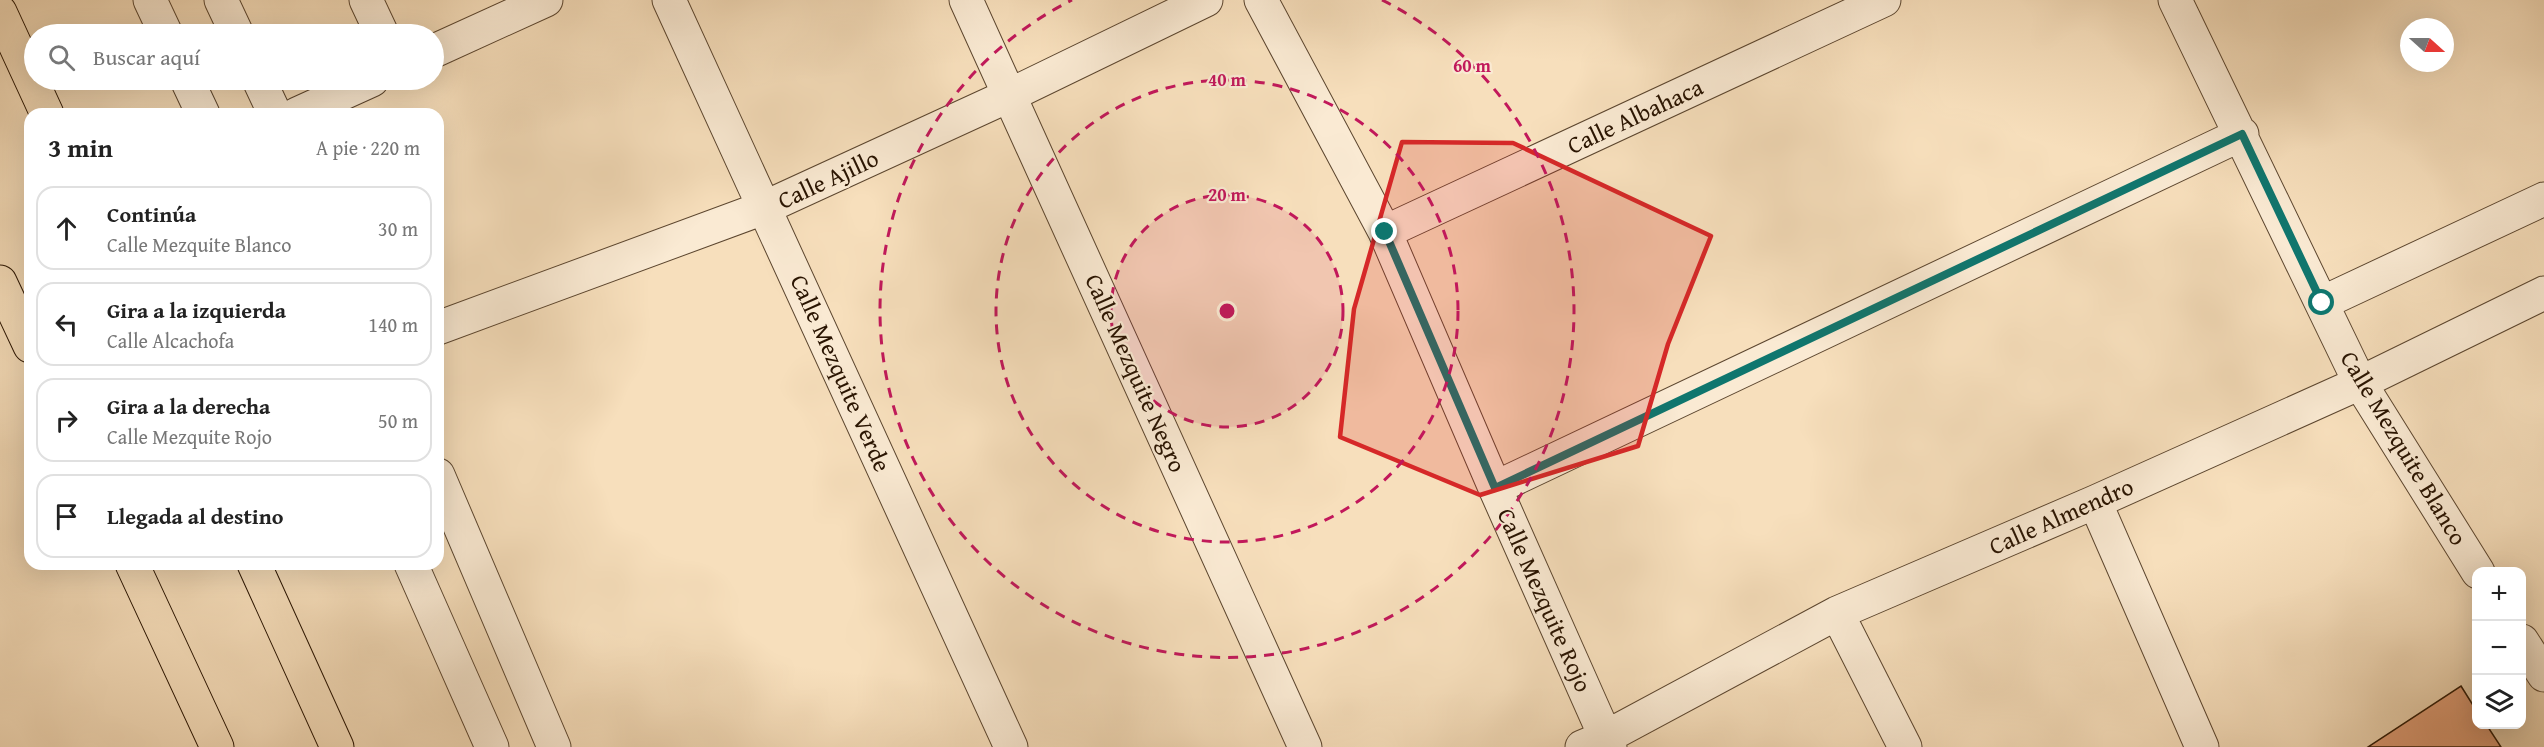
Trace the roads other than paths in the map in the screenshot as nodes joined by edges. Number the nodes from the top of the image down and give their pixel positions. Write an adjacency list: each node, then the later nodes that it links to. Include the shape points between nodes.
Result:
1 (150, 0): 12 (street)
2 (221, 0): 13 (street)
3 (366, 0): 14 (street)
4 (546, 0): 15 (street)
5 (669, 0): 28 (street, Calle Mezquite Verde)
6 (966, 0): 21 (street, Calle Mezquite Negro)
7 (1206, 0): 21 (street, Calle Ajillo)
8 (1261, 0): 29 (street, Calle Mezquite Rojo)
9 (1884, 0): 29 (street, Calle Albahaca)
10 (2175, 0): 26 (street, Calle Mezquite Blanco)
11 (0, 12): 16 (main road)
12 (161, 24)
13 (232, 24)
14 (377, 24)
15 (444, 46)
16 (24, 64)
17 (36, 90): 22 (main road)
18 (192, 90): 23 (street)
19 (264, 90): 24 (street)
20 (350, 90): 25 (street)
21 (1010, 95): 28 (street, Calle Ajillo); 52 (street, Calle Mezquite Negro)
22 (44, 108)
23 (200, 108)
24 (272, 108)
25 (310, 108)
26 (2242, 134): 32 (street, Calle Mezquite Blanco); 36 (street)
27 (2544, 199): 32 (street)
28 (766, 207): 33 (street, Calle Ajillo); 51 (street, Calle Mezquite Verde)
29 (1385, 232): 36 (street, Calle Mezquite Rojo)
30 (0, 282): 34 (main road)
31 (2544, 292): 35 (street, Calle Almendro)
32 (2322, 303): 35 (street, Calle Mezquite Blanco)
33 (444, 326)
34 (24, 333)
35 (2360, 383): 38 (street, Calle Almendro); 39 (street, Calle Mezquite Blanco)
36 (1495, 488): 46 (street, Calle Mezquite Rojo)
37 (444, 490): 50 (street)
38 (2095, 502): 43 (street, Calle Almendro); 54 (street)
39 (2475, 567)
40 (135, 570): 47 (main road)
41 (257, 570): 48 (main road)
42 (414, 570): 49 (street)
43 (1837, 613): 46 (street, Calle Almendro); 53 (street)
44 (2526, 647): 45 (street)
45 (2544, 675)
46 (1599, 744)
47 (217, 747)
48 (337, 747)
49 (492, 747)
50 (554, 747)
51 (1011, 747)
52 (1305, 747)
53 (1905, 747)
54 (2202, 747)

